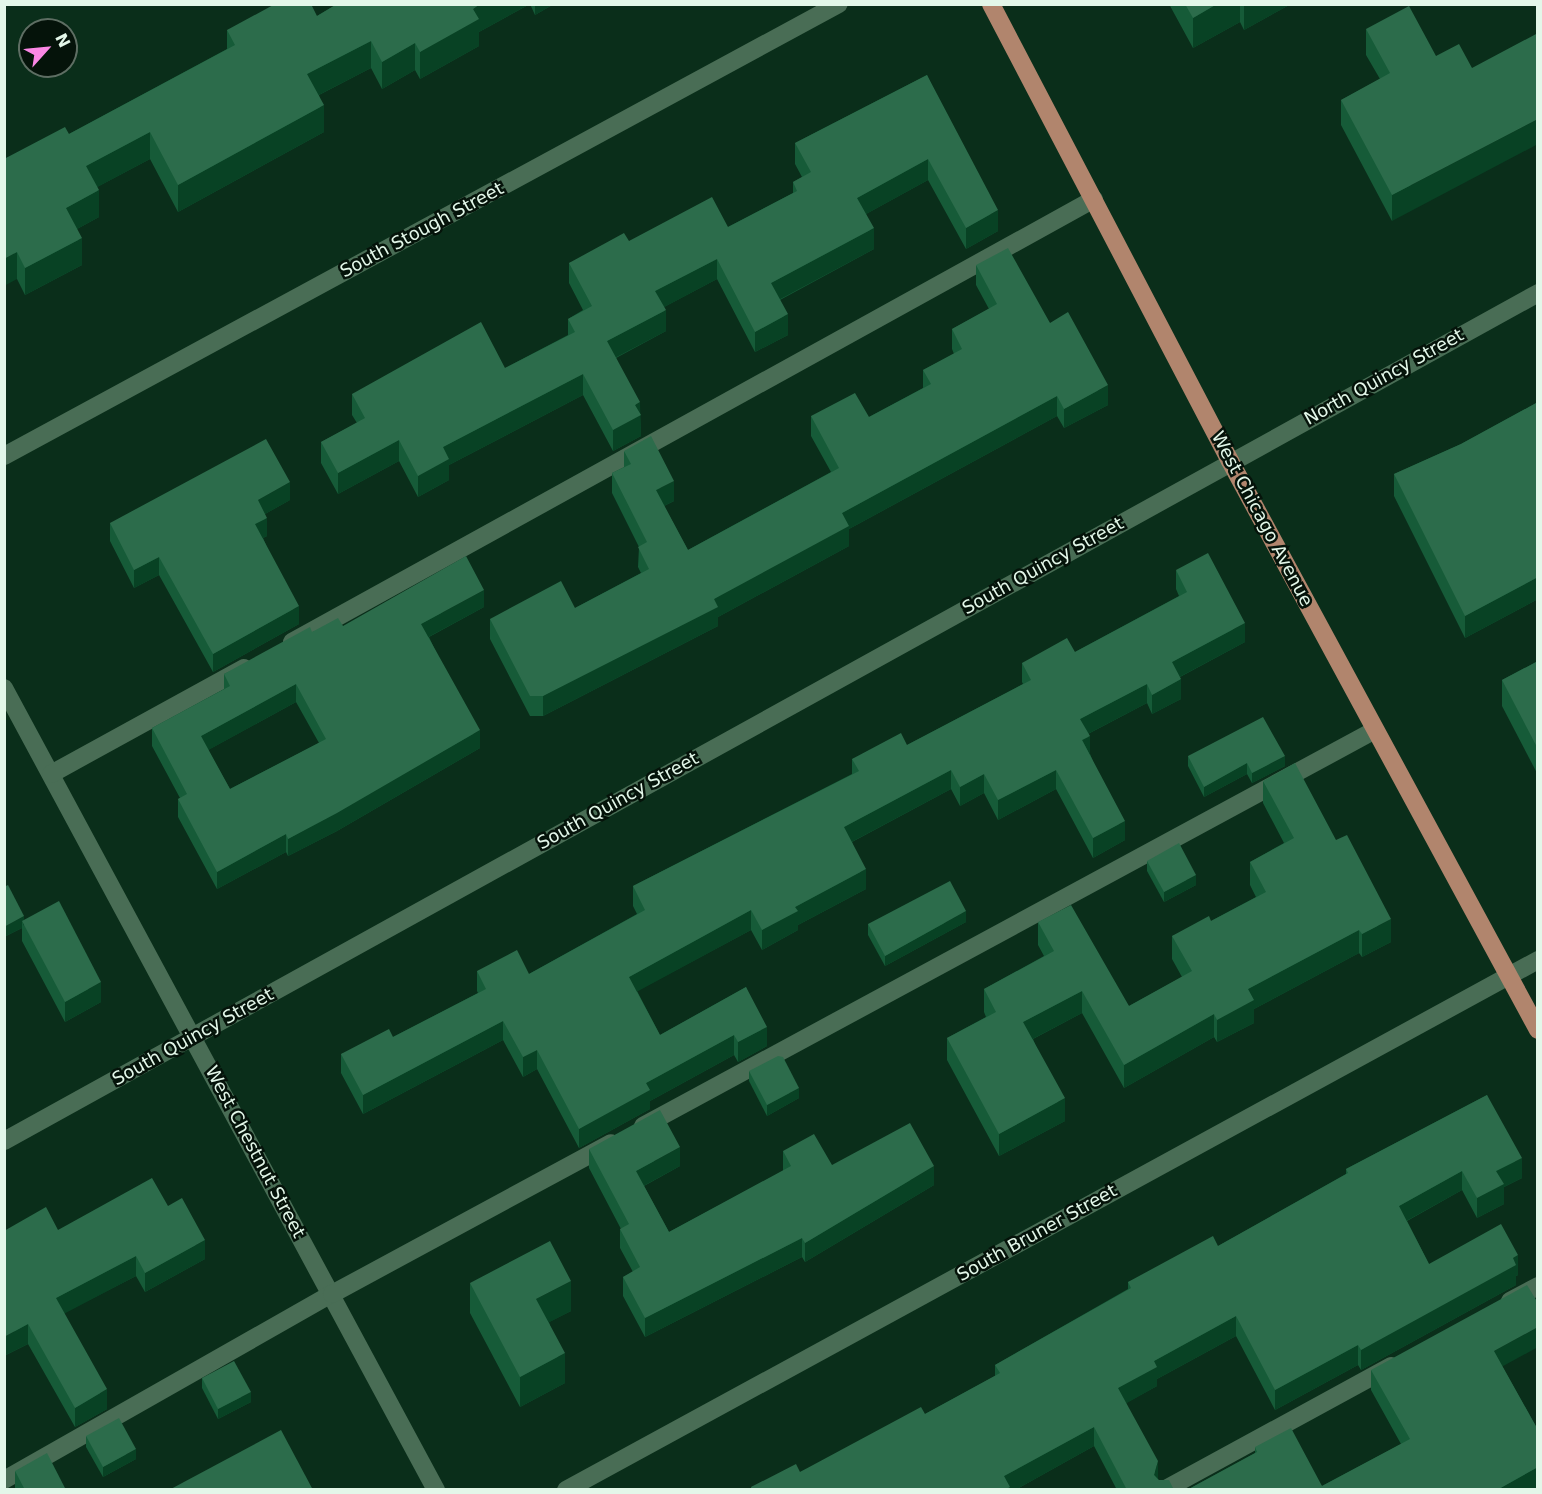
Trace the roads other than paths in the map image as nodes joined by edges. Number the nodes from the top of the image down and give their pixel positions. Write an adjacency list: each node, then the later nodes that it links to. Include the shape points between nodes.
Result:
1 (839, 4): 5 (street, South Stough Street)
2 (991, 4): 3 (main road, West Chicago Avenue)
3 (1094, 199): 6 (main road, West Chicago Avenue); 9 (street)
4 (1538, 292): 6 (street, North Quincy Street)
5 (4, 456)
6 (1230, 461): 8 (main road, West Chicago Avenue); 13 (street, South Quincy Street)
7 (4, 688): 9 (street, West Chestnut Street)
8 (1375, 730): 11 (main road, West Chicago Avenue); 16 (street)
9 (51, 774): 13 (street, West Chestnut Street)
10 (1538, 960): 11 (street, South Bruner Street)
11 (1508, 976): 12 (main road, West Chicago Avenue); 21 (street, South Bruner Street)
12 (1538, 1030)
13 (193, 1037): 14 (street, South Quincy Street); 16 (street, West Chestnut Street)
14 (4, 1141)
15 (1538, 1286): 17 (street)
16 (332, 1294): 19 (street); 20 (street, West Chestnut Street)
17 (1496, 1308)
18 (1403, 1359): 22 (street)
19 (4, 1480)
20 (436, 1490)
21 (566, 1490)
22 (1164, 1490)

